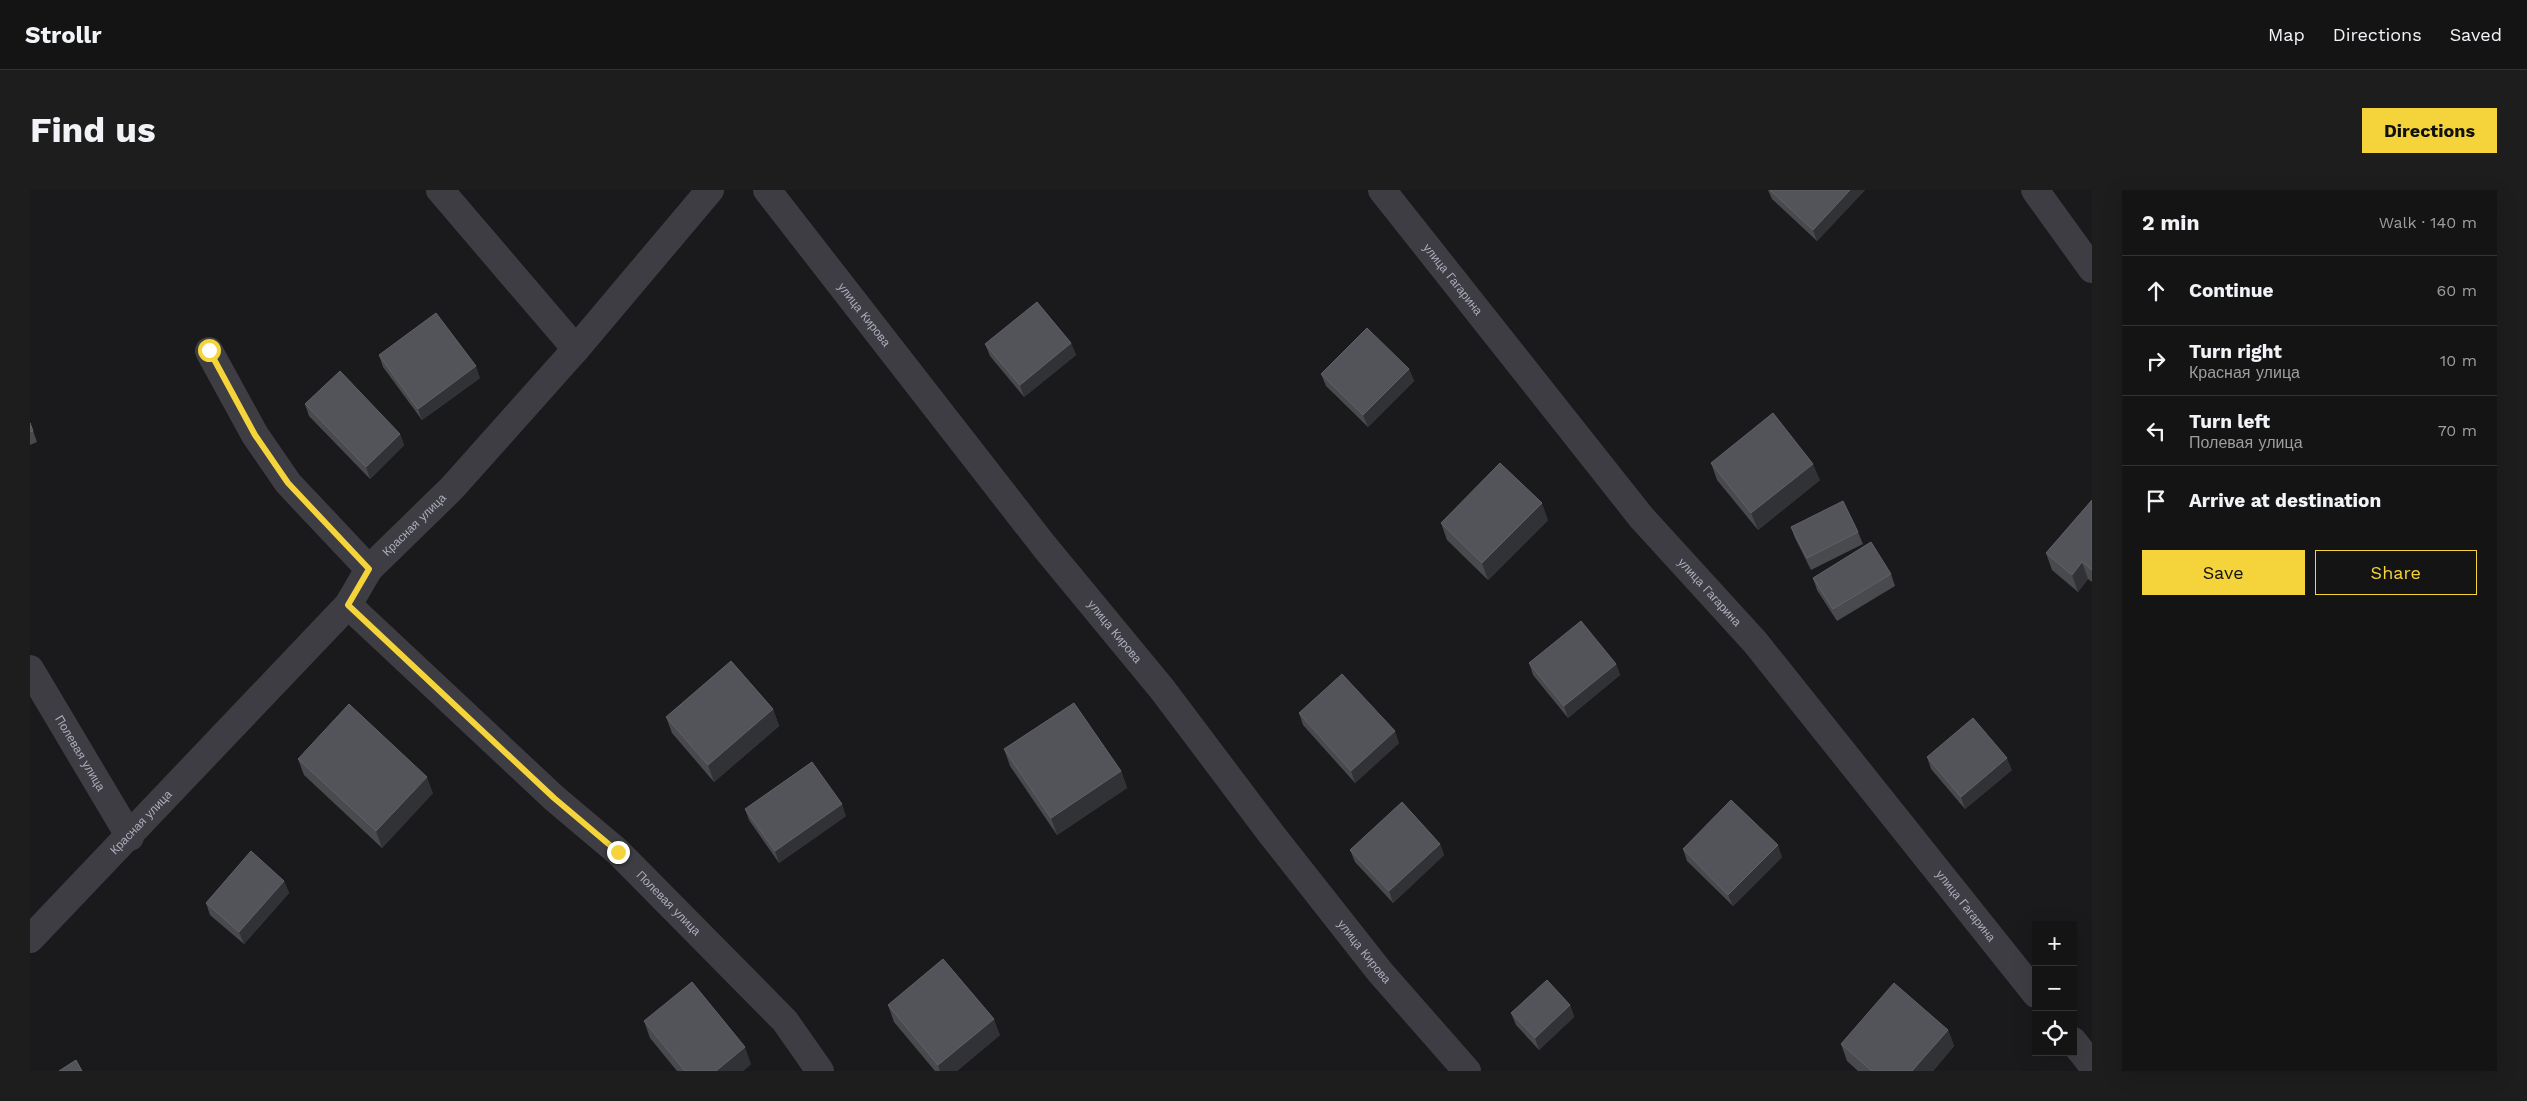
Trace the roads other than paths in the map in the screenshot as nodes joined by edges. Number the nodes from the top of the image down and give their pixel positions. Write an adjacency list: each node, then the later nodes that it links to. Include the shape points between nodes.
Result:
1 (440, 190): 7 (street)
2 (710, 190): 7 (street, Красная улица)
3 (767, 190): 18 (street, улица Кирова, via 1044,546 1162,689 1380,972)
4 (1382, 190): 14 (street, улица Гагарина, via 1641,517 1755,642)
5 (2035, 190): 6 (street)
6 (2092, 269)
7 (576, 349): 9 (street, Красная улица, via 452,488)
8 (209, 350): 9 (street, via 255,435 288,483)
9 (369, 569): 10 (street, Красная улица)
10 (348, 605): 12 (street, Красная улица); 17 (street, Полевая улица, via 554,798 618,852 785,1021)
11 (30, 669): 12 (street, Полевая улица)
12 (130, 837): 13 (street, Красная улица)
13 (30, 939)
14 (2032, 989)
15 (2077, 1046): 16 (street)
16 (2092, 1065)
17 (820, 1071)
18 (1467, 1071)

